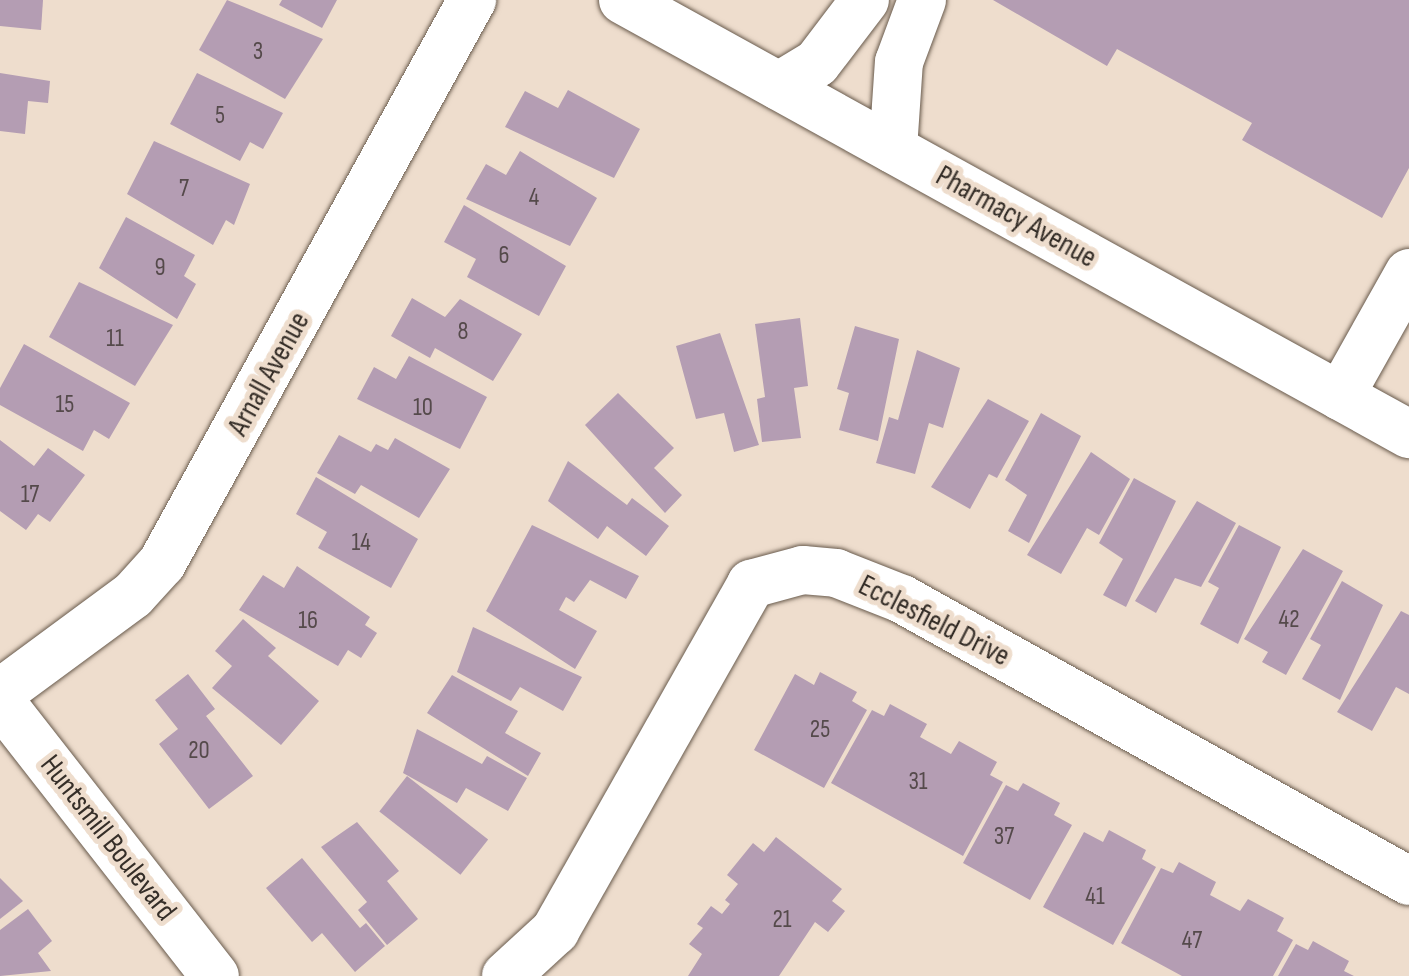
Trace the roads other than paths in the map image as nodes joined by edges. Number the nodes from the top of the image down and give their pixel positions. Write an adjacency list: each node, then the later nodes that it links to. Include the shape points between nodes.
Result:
1 (472, 0): 10 (street, Arnall Avenue, via 162,563 133,596)
2 (623, 0): 5 (street, Pharmacy Avenue)
3 (865, 0): 5 (street, via 817,63)
4 (922, 0): 6 (street, via 899,62)
5 (778, 86): 6 (street, Pharmacy Avenue)
6 (893, 149): 8 (street, Pharmacy Avenue)
7 (1409, 272): 8 (street)
8 (1340, 396): 9 (street, Pharmacy Avenue)
9 (1409, 434)
10 (0, 692)
11 (0, 701): 13 (street, Huntsmill Boulevard)
12 (1409, 881): 14 (street, Ecclesfield Drive, via 911,604 871,584 804,570 751,584 554,932)
13 (215, 976)
14 (506, 976)

